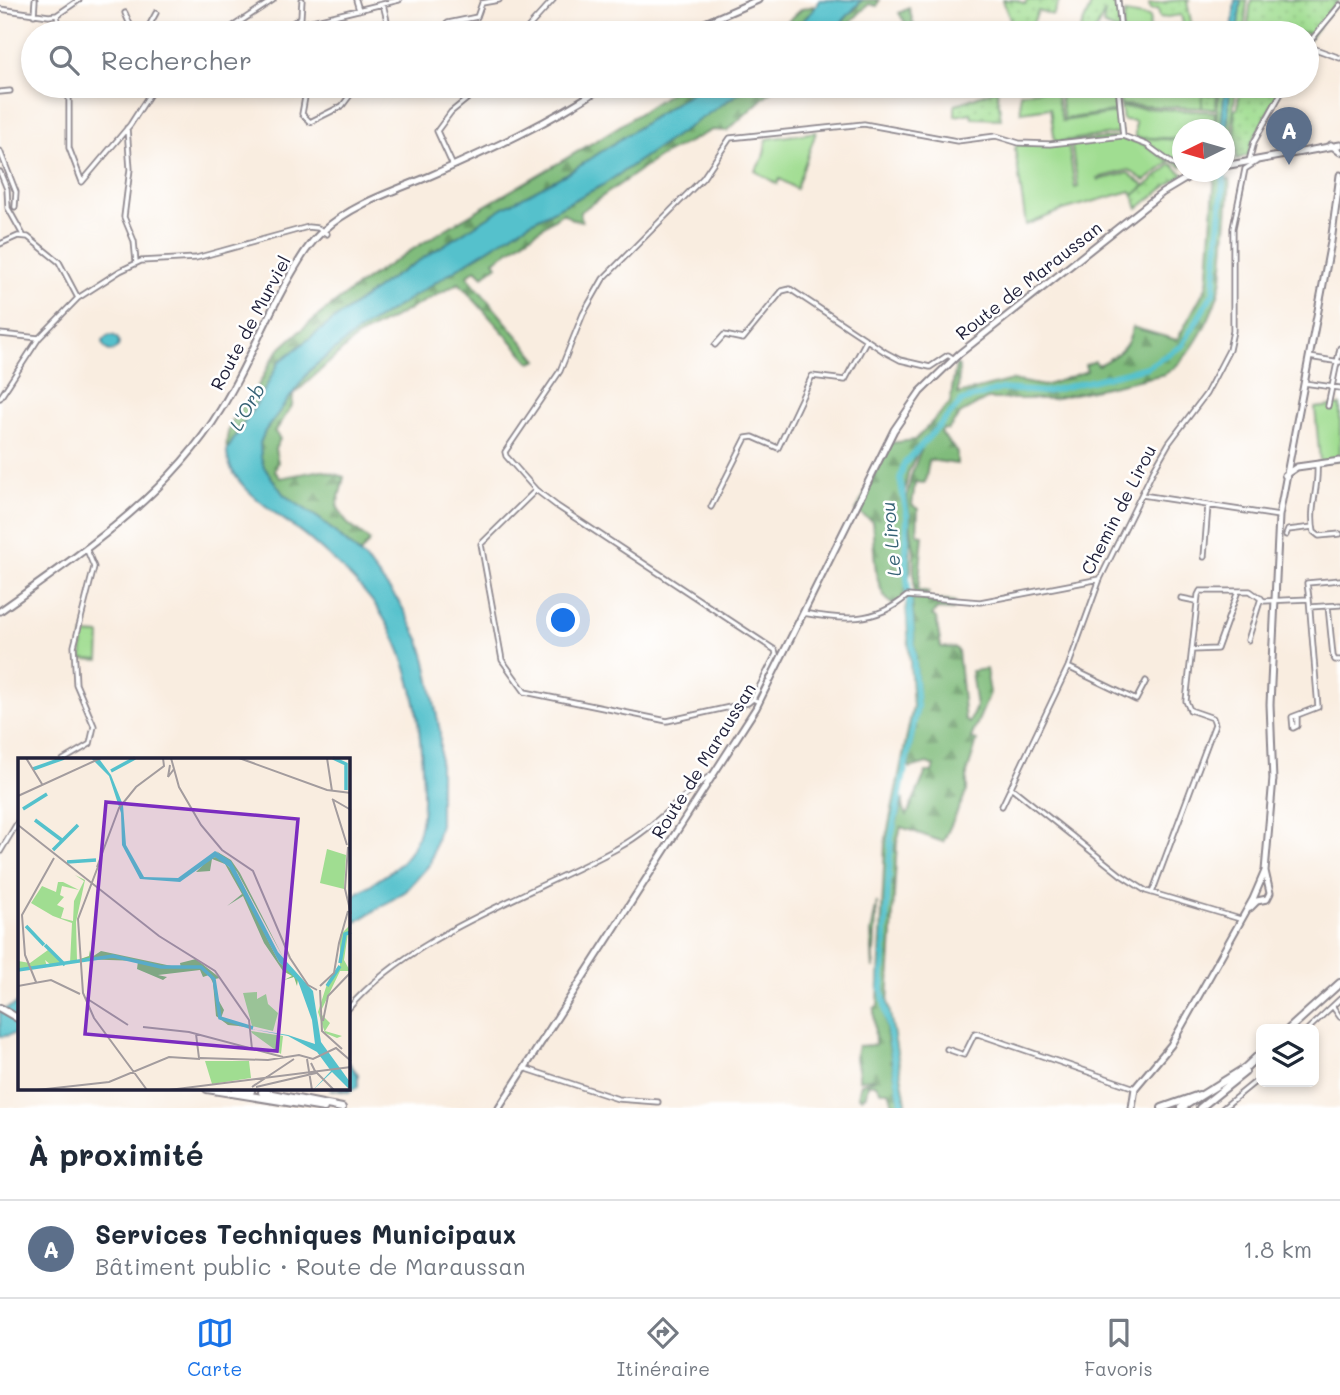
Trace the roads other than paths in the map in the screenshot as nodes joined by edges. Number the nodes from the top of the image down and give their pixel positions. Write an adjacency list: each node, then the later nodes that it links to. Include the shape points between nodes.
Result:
1 (35, 0): 18 (street)
2 (79, 0): 17 (street)
3 (273, 0): 24 (street)
4 (302, 0): 20 (street)
5 (356, 0): 14 (street)
6 (399, 0): 11 (street)
7 (499, 0): 29 (street, via 482,3 477,17)
8 (553, 0): 30 (street)
9 (758, 0): 31 (main road)
10 (1118, 0): 32 (street)
11 (383, 4): 14 (street); 28 (street)
12 (1340, 5): 33 (street)
13 (0, 9): 18 (street)
14 (359, 10): 19 (street)
15 (125, 13): 22 (street)
16 (156, 13): 23 (street)
17 (57, 15): 18 (street); 21 (street)
18 (34, 16)
19 (334, 16): 26 (street); 27 (street)
20 (300, 18): 25 (street)
21 (58, 21)
22 (128, 21)
23 (152, 21)
24 (241, 21)
25 (296, 21)
26 (313, 21)
27 (335, 21)
28 (387, 21)
29 (458, 21)
30 (534, 21)
31 (710, 21)
32 (1120, 21)
33 (1319, 30)
34 (1319, 50): 35 (street)
35 (1340, 58)
36 (10, 91): 37 (street)
37 (0, 92)
38 (69, 98): 46 (street, via 69,148 82,182)
39 (147, 98): 46 (street)
40 (305, 98): 41 (street, via 302,114 310,122 342,106)
41 (348, 98)
42 (468, 98): 56 (street, via 437,131)
43 (587, 98): 56 (main road, Route de Murviel)
44 (1119, 98): 47 (street)
45 (1278, 98): 53 (street)
46 (127, 128): 64 (street, via 130,169 124,217)
47 (1123, 136): 55 (street, via 1147,145); 84 (street, via 1050,144 1019,143 996,136 957,141 864,124 730,138 703,178 603,279 560,371 505,452)
48 (1331, 145): 49 (main road); 51 (main road); 52 (main road)
49 (1340, 145)
50 (0, 151): 60 (street, via 16,192)
51 (1340, 152)
52 (1268, 157): 53 (main road); 85 (street, Chemin de Lirou, via 1245,169 1233,228 1229,350 1206,394 1169,443)
53 (1249, 161): 54 (main road)
54 (1235, 164)
55 (1172, 165)
56 (453, 166): 61 (main road, Route de Murviel, via 344,215)
57 (0, 172): 62 (street, via 8,208)
58 (1340, 175): 71 (main road)
59 (1175, 182): 72 (main road, Route de Maraussan)
60 (15, 207)
61 (325, 232): 64 (street, via 308,228 196,258); 92 (main road, Route de Murviel, via 305,250 216,417 167,480)
62 (23, 235): 63 (street); 65 (street, via 59,262)
63 (0, 244)
64 (136, 262): 65 (street)
65 (78, 298): 67 (street)
66 (0, 334): 67 (street)
67 (38, 338): 77 (street)
68 (866, 341): 69 (street, via 786,289 743,339 724,335); 72 (street, via 901,360 930,367 948,355); 87 (street, via 845,380 812,376 778,448 753,437 746,439)
69 (715, 345)
70 (1340, 348): 73 (street)
71 (1307, 357): 73 (street); 74 (main road)
72 (955, 360): 106 (main road, Route de Maraussan, via 902,417)
73 (1339, 362): 75 (street)
74 (1302, 383): 75 (street); 79 (main road)
75 (1332, 387): 76 (street); 78 (street)
76 (1340, 388)
77 (0, 398)
78 (1328, 406)
79 (1289, 452): 82 (main road); 83 (main road)
80 (1340, 461): 81 (main road)
81 (1317, 465): 82 (main road); 89 (street)
82 (1297, 467): 83 (main road)
83 (1285, 475): 88 (main road)
84 (536, 489): 112 (street, via 775,650); 112 (street, via 481,544 502,660 525,692 667,721)
85 (1142, 495): 86 (street); 94 (street, Chemin de Lirou)
86 (1208, 505): 88 (street); 93 (street)
87 (711, 507)
88 (1279, 516): 101 (main road)
89 (1313, 527): 90 (street, via 1319,536); 91 (street, via 1288,530)
90 (1340, 534)
91 (1286, 535)
92 (86, 548): 105 (main road, Route de Murviel); 114 (street, via 94,567 74,646 76,684 94,726 90,744)
93 (1204, 557)
94 (1100, 579): 106 (street, via 980,602 906,596 886,611 860,620); 110 (street, Chemin de Lirou)
95 (1340, 580): 99 (street, via 1307,583)
96 (1238, 591): 98 (street); 100 (street, via 1200,591); 108 (street, via 1217,649)
97 (1181, 598): 100 (street)
98 (1261, 598): 101 (street); 107 (street)
99 (1309, 599): 101 (street); 104 (street)
100 (1196, 601): 108 (street)
101 (1275, 601): 120 (main road, via 1273,781)
102 (1340, 605): 103 (street)
103 (1328, 606): 104 (street); 109 (street, via 1333,656)
104 (1310, 607): 113 (street, via 1318,707)
105 (0, 611)
106 (801, 612): 112 (main road, Route de Maraussan)
107 (1248, 640)
108 (1192, 650): 124 (street, via 1187,705 1213,718 1215,724)
109 (1340, 660)
110 (1068, 667): 111 (street, via 1136,700); 116 (street, Chemin de Lirou)
111 (1146, 681)
112 (756, 700): 115 (main road, Route de Maraussan)
113 (1297, 716)
114 (66, 758)
115 (718, 769): 130 (street, via 622,846 408,956 374,980); 139 (main road, Route de Maraussan)
116 (1012, 788): 117 (street, Chemin de Lirou); 124 (street, via 1121,875)
117 (1002, 806)
118 (18, 822): 119 (street)
119 (0, 852)
120 (1265, 871): 121 (main road); 122 (main road)
121 (1259, 885): 122 (main road); 123 (main road)
122 (1267, 886): 125 (main road, via 1269,897)
123 (1255, 891): 125 (main road); 126 (main road)
124 (1153, 893): 126 (street)
125 (1260, 900): 126 (main road)
126 (1240, 918): 141 (main road, via 1166,1053)
127 (1340, 986): 134 (highway); 135 (highway)
128 (1340, 999): 129 (street)
129 (1333, 1006): 132 (street); 136 (street)
130 (350, 1007)
131 (0, 1010): 133 (highway)
132 (1340, 1017)
133 (18, 1020)
134 (1295, 1024)
135 (1299, 1024)
136 (1313, 1024)
137 (947, 1049): 141 (street, via 964,1055 975,1033)
138 (1256, 1060): 144 (highway)
139 (524, 1068): 145 (street, via 618,1099); 146 (main road, Route de Maraussan)
140 (1256, 1081): 154 (street)
141 (1133, 1087): 149 (main road)
142 (213, 1090): 147 (highway)
143 (242, 1090): 148 (highway)
144 (1210, 1095): 150 (highway); 151 (highway); 152 (highway); 153 (highway)
145 (658, 1102)
146 (501, 1107)
147 (324, 1108)
148 (342, 1108)
149 (1130, 1108)
150 (1162, 1108)
151 (1181, 1108)
152 (1193, 1108)
153 (1200, 1108)
154 (1223, 1108)

